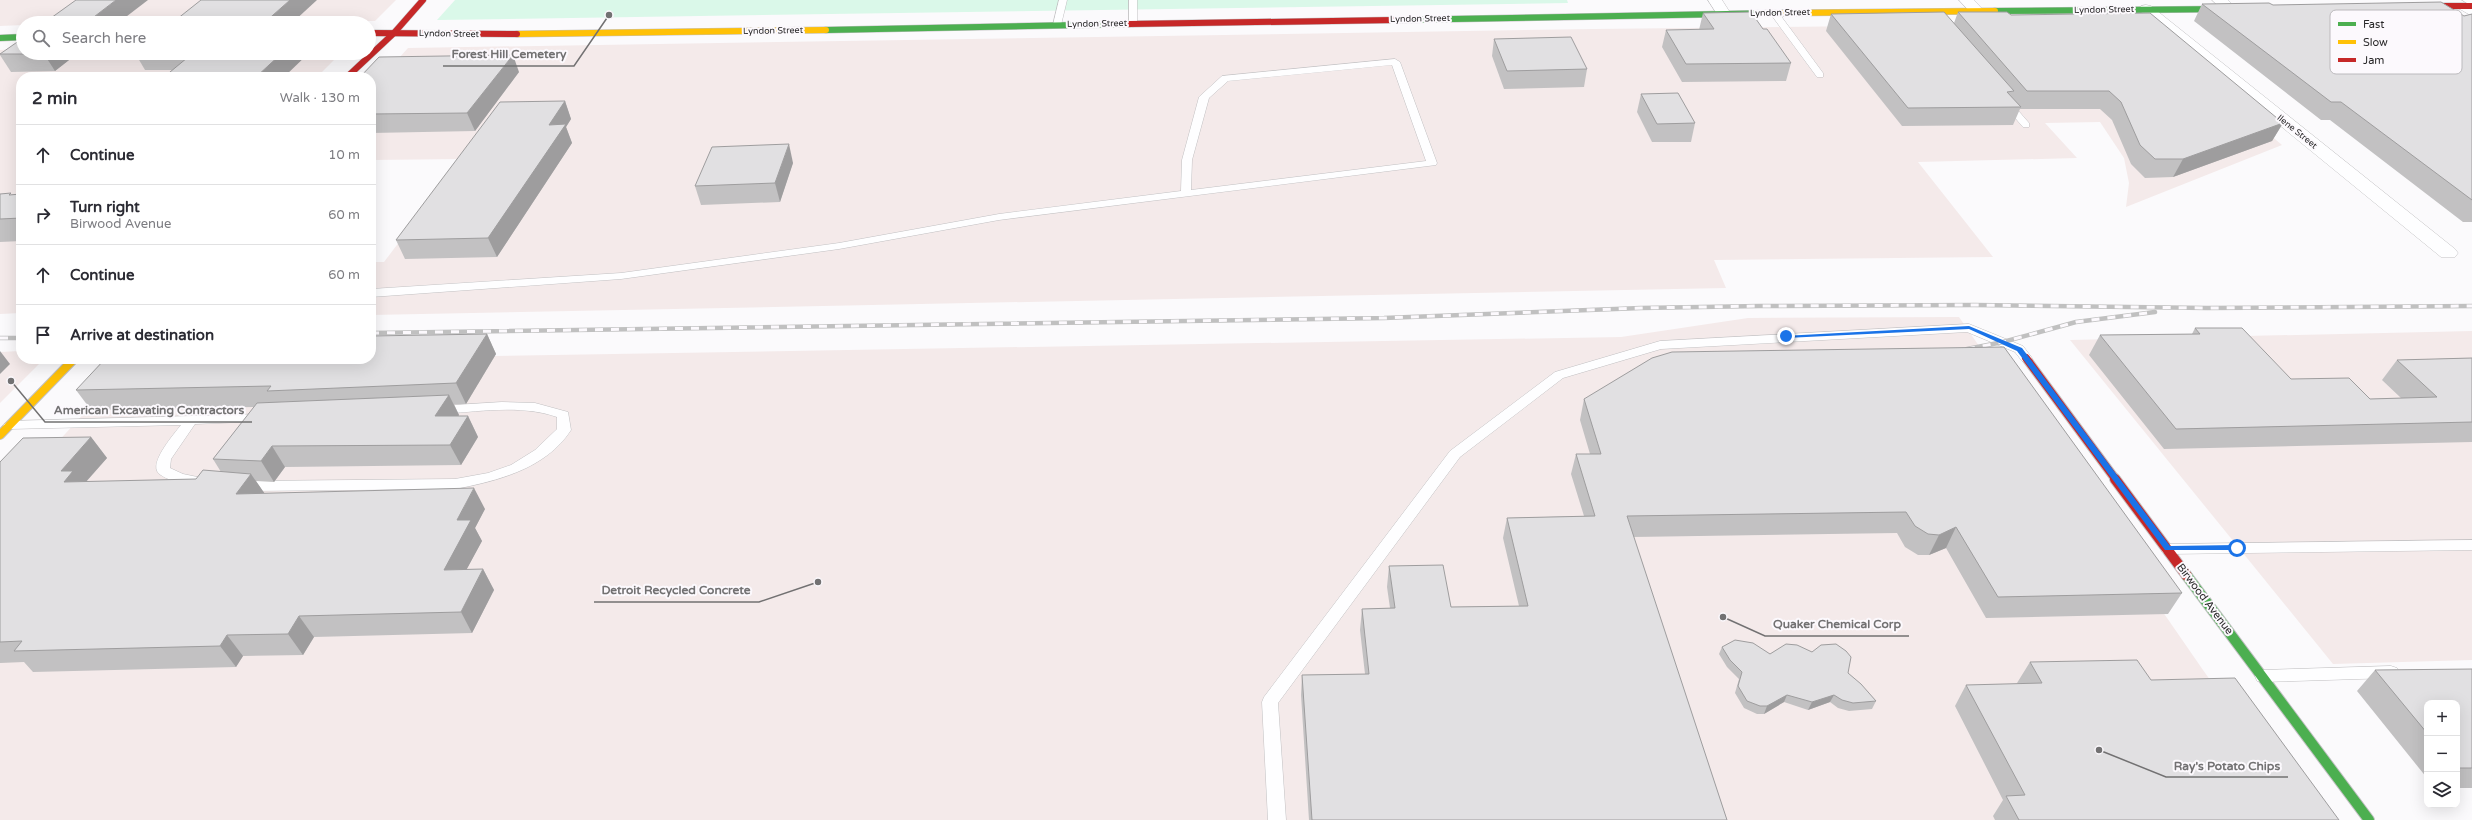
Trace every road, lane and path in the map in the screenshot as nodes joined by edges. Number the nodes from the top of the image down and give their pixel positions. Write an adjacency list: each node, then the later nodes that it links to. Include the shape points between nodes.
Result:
1 (423, 0): 21 (street)
2 (1062, 0): 19 (lane)
3 (1133, 0): 17 (lane)
4 (1715, 0): 15 (street)
5 (1966, 0): 12 (street)
6 (2219, 0): 11 (street)
7 (2467, 2): 8 (street); 9 (street); 14 (lane)
8 (2408, 6)
9 (2472, 6)
10 (2146, 9): 11 (street, Lyndon Street); 12 (street, Lyndon Street); 31 (street, Ilene Street)
11 (2234, 9)
12 (1978, 11): 13 (street, Lyndon Street)
13 (1930, 12): 16 (street, Lyndon Street); 18 (lane)
14 (2472, 13)
15 (1724, 14): 16 (street, Lyndon Street); 17 (street, Lyndon Street)
16 (1775, 14): 27 (lane)
17 (1133, 24): 19 (street, Lyndon Street)
18 (1940, 24)
19 (1057, 25): 21 (street, Lyndon Street, via 569,35)
20 (376, 33): 21 (street, Lyndon Street)
21 (394, 33): 24 (street)
22 (16, 37): 23 (street)
23 (0, 38)
24 (376, 50)
25 (366, 60): 26 (street)
26 (353, 72)
27 (1820, 75)
28 (2001, 95): 29 (lane)
29 (2026, 125)
30 (1186, 195): 30 (lane, via 1395,168 1432,163 1395,62 1225,78 1204,97 1187,160); 32 (lane, via 999,217 839,246 621,276)
31 (2448, 253)
32 (376, 293)
33 (2026, 358): 43 (street, Birwood Avenue); 46 (lane, via 2019,349 1969,328 1660,345 1559,375 1455,454 1270,702)
34 (69, 364): 38 (street)
35 (428, 411): 41 (lane, via 521,407 550,409 563,415 564,430 547,449 521,467 481,480 455,484)
36 (272, 418): 37 (lane)
37 (190, 421): 38 (lane); 40 (lane, via 164,459 163,470 180,478)
38 (10, 425): 39 (street)
39 (0, 435)
40 (216, 485)
41 (232, 485)
42 (2472, 545): 43 (lane)
43 (2168, 548): 45 (street, Birwood Avenue)
44 (2410, 672): 45 (lane)
45 (2263, 676): 47 (street, Birwood Avenue)
46 (1277, 820)
47 (2369, 820)

